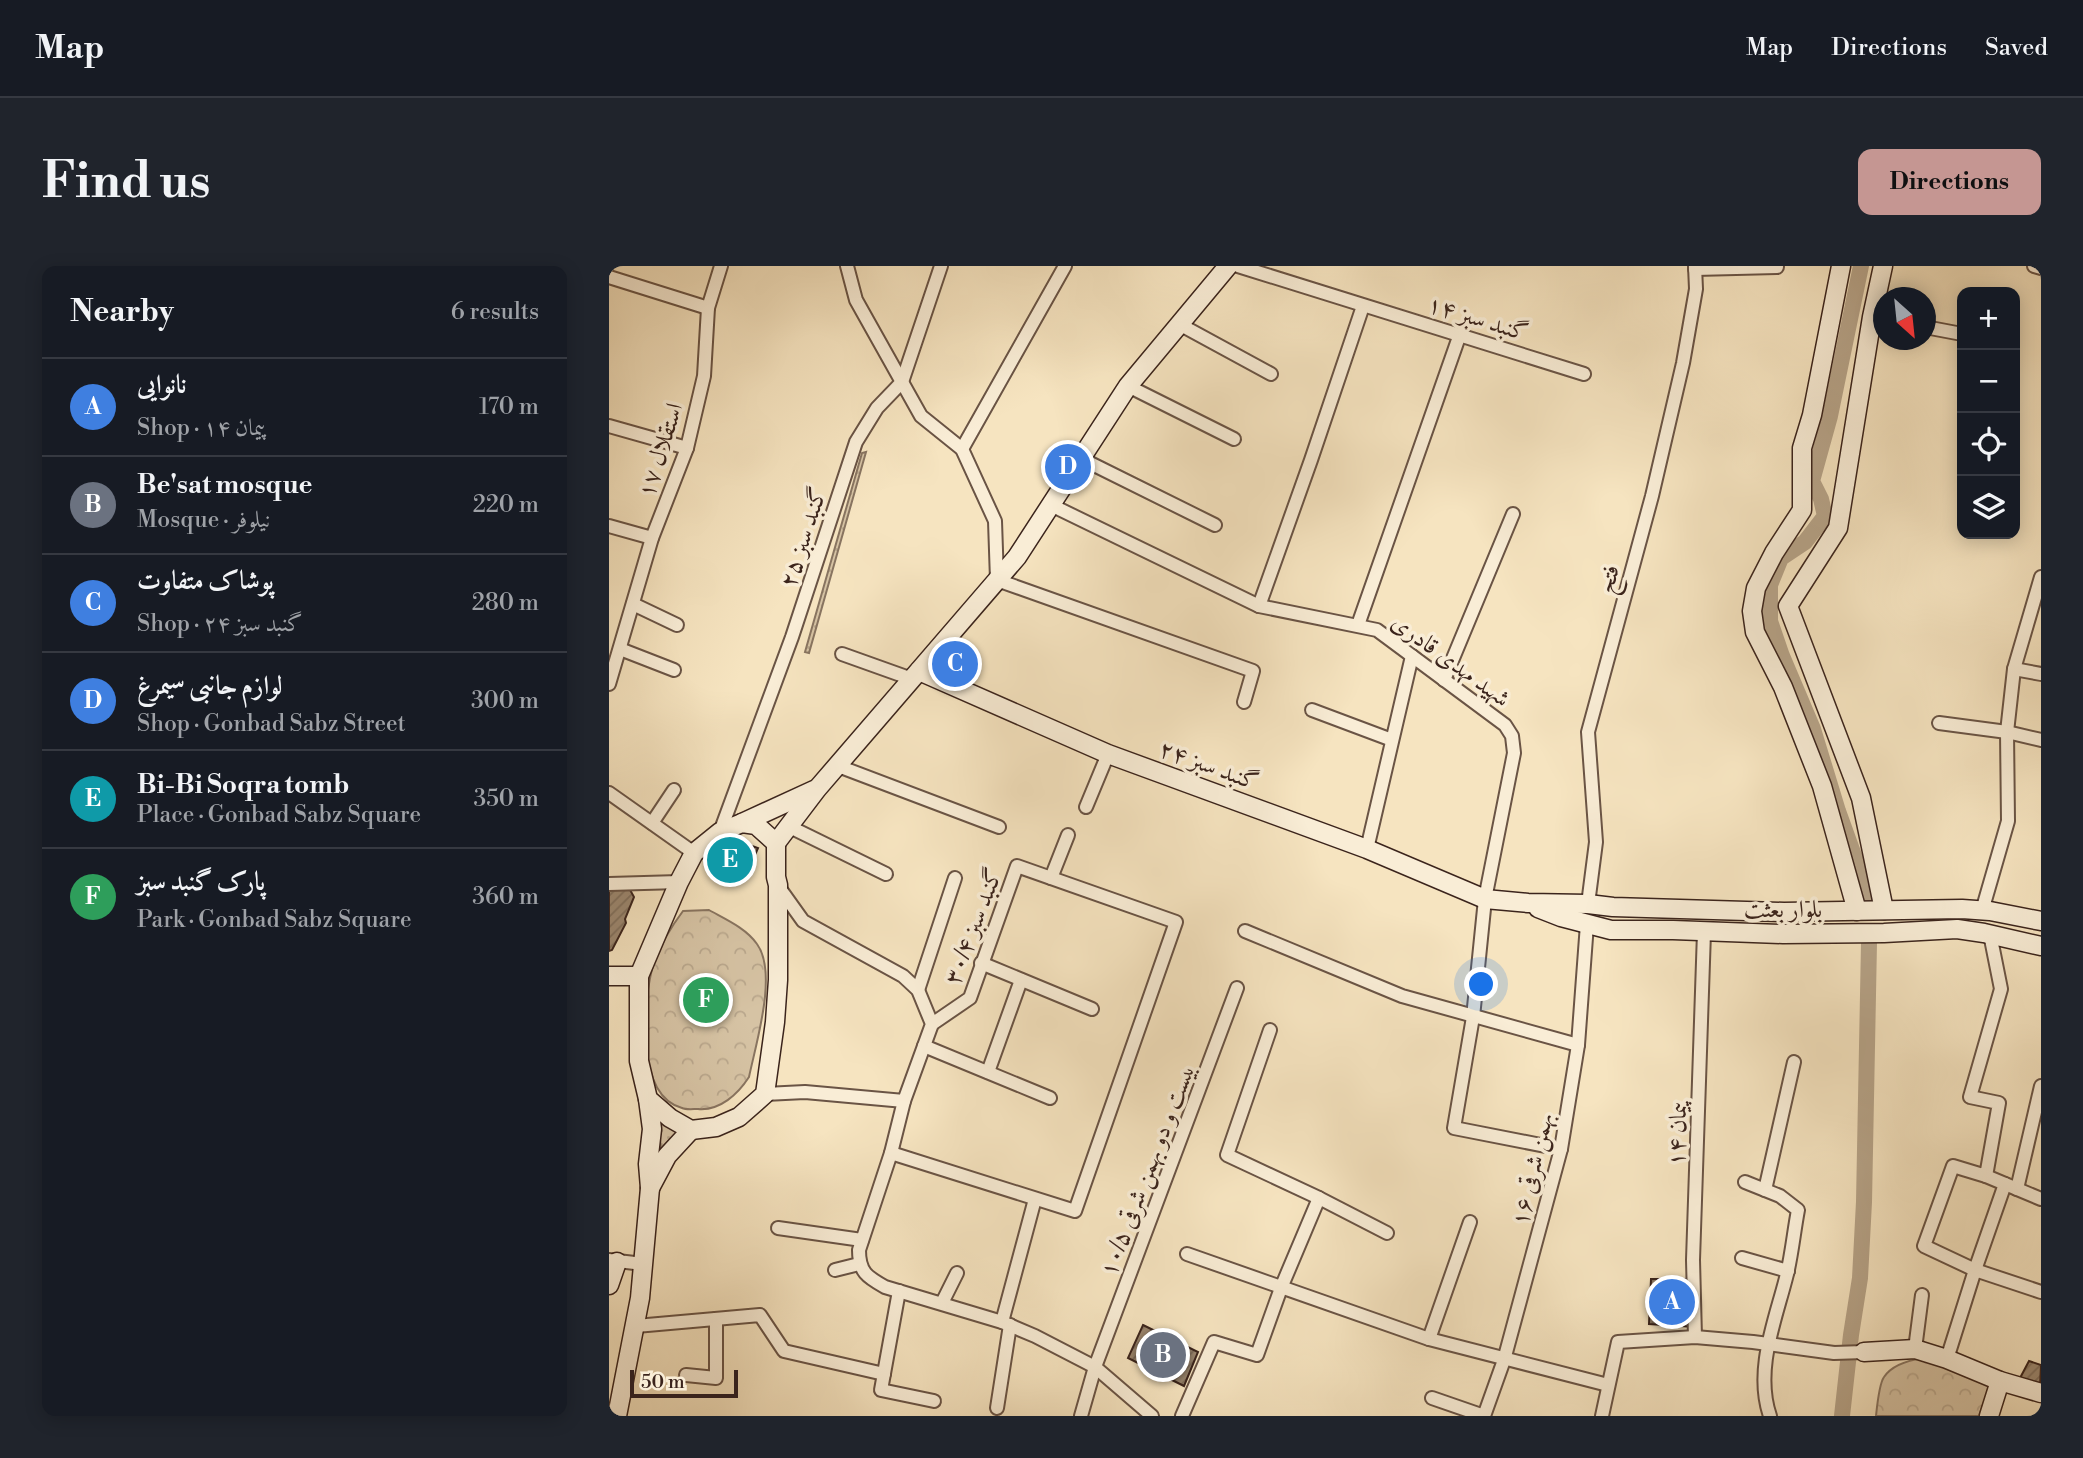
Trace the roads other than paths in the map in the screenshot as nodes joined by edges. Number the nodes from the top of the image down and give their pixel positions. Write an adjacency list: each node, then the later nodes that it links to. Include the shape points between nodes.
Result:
1 (721, 266): 16 (street, استقلال ۱۷)
2 (847, 266): 24 (street, via 856,300)
3 (941, 266): 24 (street, گنبد سبز ۲۵)
4 (1065, 266): 29 (street)
5 (1228, 266): 17 (street)
6 (1238, 266): 15 (street, گنبد سبز ۱۴)
7 (1841, 266): 82 (street, via 1802,448 1801,510 1756,587 1752,611 1755,632 1783,687 1822,786)
8 (1883, 266): 14 (street)
9 (2034, 266): 12 (street)
10 (1695, 267): 11 (street); 80 (street, فتح, via 1696,289 1683,363 1588,732 1596,842)
11 (1776, 267)
12 (2041, 268)
13 (609, 277): 16 (street)
14 (1881, 287)
15 (1363, 306): 20 (street, گنبد سبز ۱۴); 39 (street)
16 (708, 308): 28 (street, استقلال ۱۷, via 705,376)
17 (1179, 324): 22 (street); 25 (street)
18 (1936, 329): 19 (street)
19 (1957, 333)
20 (1460, 334): 23 (street, گنبد سبز ۱۴); 41 (street)
21 (1873, 344): 81 (street, via 1838,528 1788,606 1861,798)
22 (1271, 374)
23 (1584, 374)
24 (902, 383): 29 (street, via 921,416); 67 (street, گنبد سبز ۲۵, via 877,408 856,442)
25 (1128, 386): 27 (street); 30 (street)
26 (609, 426): 28 (street)
27 (1234, 439)
28 (687, 448): 35 (street, استقلال ۱۷)
29 (962, 449): 37 (street, via 995,521)
30 (1082, 459): 31 (street); 33 (street)
31 (1051, 505): 37 (street); 39 (street, شهید مهدی قادری)
32 (1513, 514): 49 (street)
33 (1215, 525)
34 (609, 526): 35 (street)
35 (652, 538): 38 (street, استقلال ۱۷)
36 (2041, 577): 45 (street)
37 (997, 580): 48 (street); 51 (street, via 1253,671)
38 (633, 604): 40 (street); 42 (street, استقلال ۱۷)
39 (1259, 607): 41 (street, شهید مهدی قادری)
40 (677, 625)
41 (1358, 625): 44 (street, شهید مهدی قادری, via 1377,630)
42 (619, 649): 46 (street); 50 (street, استقلال ۱۷)
43 (842, 654): 48 (street)
44 (1412, 656): 49 (street, شهید مهدی قادری); 55 (street)
45 (2014, 669): 47 (street); 54 (street)
46 (674, 670)
47 (2041, 674)
48 (916, 675): 57 (street, گنبد سبز ۲۴); 58 (street)
49 (1444, 680): 78 (street, شهید مهدی قادری, via 1504,724 1513,736 1514,753)
50 (610, 681)
51 (1244, 702)
52 (1313, 710): 55 (street)
53 (1939, 723): 54 (street)
54 (2007, 732): 56 (street); 83 (street, via 2008,821)
55 (1392, 740): 70 (street)
56 (2041, 740)
57 (1108, 754): 62 (street); 70 (street, گنبد سبز ۲۴)
58 (838, 766): 59 (street); 66 (street)
59 (817, 789): 63 (street); 65 (street)
60 (674, 790): 64 (street)
61 (609, 793): 64 (street)
62 (1086, 807)
63 (741, 823): 67 (street); 69 (street, via 756,825)
64 (652, 824): 71 (street)
65 (788, 826): 69 (street); 72 (street)
66 (999, 827)
67 (720, 832): 71 (street)
68 (1068, 835): 74 (street)
69 (775, 843): 77 (street)
70 (1367, 849): 78 (street, گنبد سبز ۲۴)
71 (694, 853): 75 (street)
72 (886, 874)
73 (955, 878): 95 (street)
74 (1051, 878): 90 (street, گنبد سبز ۳۰/۴, via 1017,866); 118 (street, گنبد سبز ۳۰/۴, via 1176,922 1075,1211)
75 (678, 882): 76 (street); 92 (street)
76 (609, 884)
77 (778, 886): 95 (street, via 803,921 903,976); 105 (street, via 778,980)
78 (1485, 899): 79 (street, بلوار بعثت); 97 (street)
79 (1528, 904): 80 (street, بلوار بعثت); 85 (street, بلوار بعثت)
80 (1588, 904): 82 (street, بلوار بعثت)
81 (1884, 910): 82 (street, بلوار بعثت); 83 (street, بلوار بعثت)
82 (1857, 911)
83 (1982, 911): 84 (street, بلوار بعثت)
84 (2041, 921)
85 (1587, 924): 87 (street, بلوار بعثت, via 1611,930); 100 (street, بهمن شرقی ۱۶)
86 (1245, 932): 97 (street, via 1402,996)
87 (1704, 932): 88 (street, بلوار بعثت, via 1957,929); 142 (street, پیمان ۱۴, via 1693,1260)
88 (1990, 934): 89 (street, بلوار بعثت); 112 (street, via 2001,989 1970,1097 1999,1103)
89 (2041, 946)
90 (981, 963): 93 (street); 98 (street, گنبد سبز ۳۰/۴, via 970,998)
91 (609, 976): 92 (street)
92 (639, 976): 107 (street, via 639,1061)
93 (1021, 980): 96 (street); 103 (street)
94 (1237, 988): 149 (street, بیست و دو بهمن شرقی ۱۰/۵)
95 (918, 990): 98 (street)
96 (1092, 1009)
97 (1473, 1017): 100 (street); 110 (street, via 1454,1128)
98 (932, 1024): 101 (street)
99 (1270, 1030): 117 (street, via 1227,1154)
100 (1578, 1045): 110 (street, بهمن شرقی ۱۶)
101 (924, 1046): 103 (street); 108 (street)
102 (1794, 1062): 116 (street)
103 (988, 1072): 106 (street)
104 (2041, 1086): 114 (street)
105 (765, 1094): 108 (street, via 805,1092); 109 (street, via 739,1117 716,1127)
106 (1050, 1098)
107 (648, 1099): 109 (street); 115 (street)
108 (904, 1101): 111 (street)
109 (691, 1130): 115 (street, via 667,1156)
110 (1561, 1149): 148 (street, بهمن شرقی ۱۶)
111 (891, 1153): 118 (street); 123 (street)
112 (1986, 1176): 114 (street); 131 (street, via 1953,1166 1924,1246)
113 (1745, 1182): 116 (street)
114 (2011, 1186): 119 (street); 131 (street)
115 (650, 1188): 127 (street)
116 (1765, 1190): 130 (street, via 1798,1210)
117 (1319, 1198): 122 (street); 134 (street)
118 (1035, 1199): 140 (street)
119 (2041, 1199)
120 (1470, 1222): 143 (street)
121 (778, 1228): 123 (street)
122 (1387, 1233)
123 (862, 1240): 128 (street)
124 (1187, 1254): 134 (street)
125 (1742, 1258): 130 (street)
126 (613, 1261): 127 (street); 133 (street)
127 (643, 1264): 141 (street)
128 (859, 1264): 129 (street); 135 (street, via 870,1279)
129 (835, 1270)
130 (1788, 1270): 144 (street)
131 (1975, 1270): 136 (street); 147 (street)
132 (957, 1273): 138 (street)
133 (609, 1285)
134 (1281, 1288): 143 (street); 162 (street, via 1257,1355 1214,1342)
135 (899, 1291): 138 (street); 150 (street)
136 (2041, 1292)
137 (1922, 1295): 145 (street)
138 (941, 1303): 140 (street)
139 (716, 1319): 141 (street); 150 (street, via 760,1315 784,1351); 151 (street, via 716,1378)
140 (1006, 1324): 149 (street); 158 (street)
141 (636, 1326): 154 (street)
142 (1695, 1337): 144 (street); 153 (street, via 1618,1342)
143 (1429, 1339): 148 (street)
144 (1768, 1344): 146 (street); 165 (street, via 1764,1399)
145 (1915, 1349): 146 (street); 147 (street)
146 (1860, 1353)
147 (1947, 1359): 152 (street)
148 (1504, 1360): 153 (street); 163 (street, بهمن شرقی ۱۶)
149 (1095, 1367): 160 (street, بیست و دو بهمن شرقی ۱۰/۵); 161 (street)
150 (884, 1374): 157 (street, via 881,1390)
151 (686, 1375)
152 (2000, 1381): 155 (street); 166 (street)
153 (1608, 1385): 164 (street)
154 (616, 1386): 159 (street)
155 (2041, 1393)
156 (1432, 1398): 163 (street)
157 (934, 1401)
158 (997, 1408)
159 (617, 1416)
160 (1081, 1416)
161 (1152, 1416)
162 (1182, 1416)
163 (1484, 1416)
164 (1602, 1416)
165 (1770, 1416)
166 (1989, 1416)

